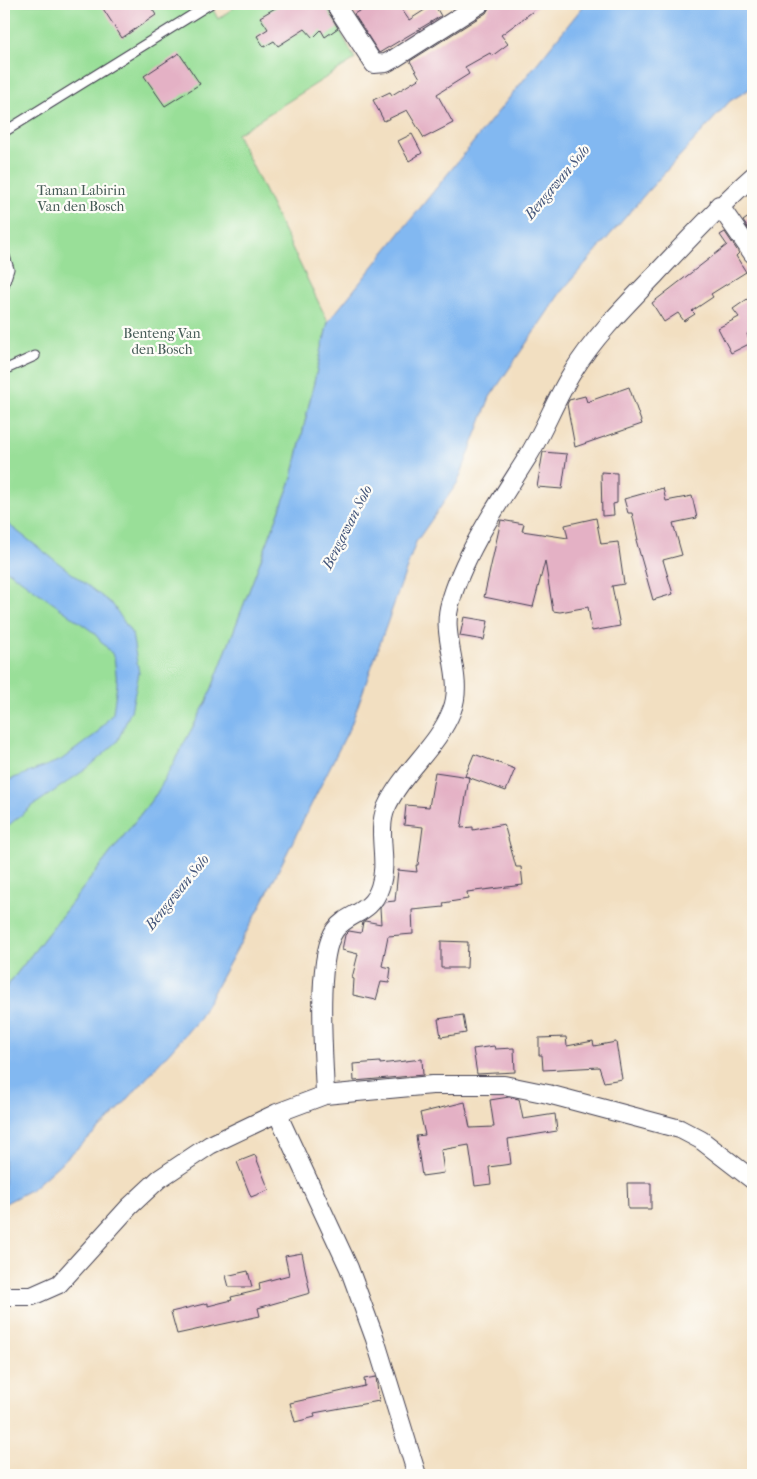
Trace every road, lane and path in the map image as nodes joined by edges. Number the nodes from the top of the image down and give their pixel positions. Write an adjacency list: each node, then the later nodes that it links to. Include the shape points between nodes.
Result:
1 (210, 4): 4 (lane)
2 (335, 4): 3 (street, via 374,64 395,58)
3 (480, 4)
4 (4, 132)
5 (753, 176): 6 (street)
6 (719, 205): 8 (street); 12 (street, via 629,302 572,373 530,455 497,505 458,580 448,607 456,695 454,708 443,730 387,806 382,824 382,880 378,895 361,913 336,928 331,938 323,986)
7 (4, 253): 9 (lane, via 9,269)
8 (753, 254)
9 (4, 285)
10 (35, 356): 11 (lane)
11 (4, 370)
12 (325, 1095): 13 (street); 14 (street, via 432,1085 504,1085 680,1129 701,1140)
13 (277, 1113): 15 (street, via 210,1146 159,1179 59,1284 32,1296); 16 (street, via 348,1268 375,1339)
14 (753, 1180)
15 (4, 1296)
16 (417, 1475)

